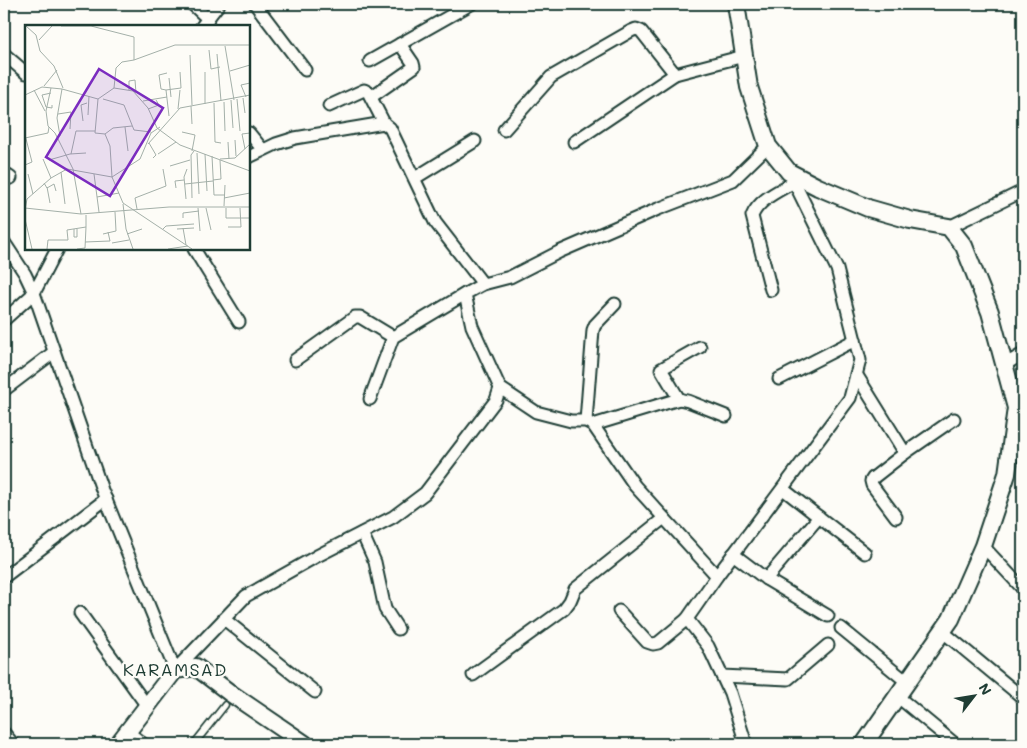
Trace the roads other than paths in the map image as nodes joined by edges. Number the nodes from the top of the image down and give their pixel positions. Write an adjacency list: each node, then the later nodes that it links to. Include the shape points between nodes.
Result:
1 (192, 4): 6 (street)
2 (219, 4): 6 (street)
3 (257, 4): 11 (street)
4 (471, 4): 7 (street)
5 (736, 4): 9 (street)
6 (205, 23)
7 (400, 44): 10 (street); 14 (street, via 414,67)
8 (4, 54): 12 (street)
9 (744, 56): 13 (street); 21 (street, via 749,87)
10 (370, 61)
11 (305, 70)
12 (25, 72)
13 (675, 74): 17 (street, via 636,29 551,77); 20 (street)
14 (371, 97): 15 (street, via 364,90); 16 (street)
15 (329, 106)
16 (384, 123): 22 (street, via 295,138); 25 (street, via 390,128)
17 (504, 130)
18 (250, 134): 22 (street)
19 (475, 141): 25 (street)
20 (574, 142)
21 (768, 146): 24 (street); 31 (street, via 733,180 649,213 510,277)
22 (263, 150): 23 (street)
23 (250, 156)
24 (791, 177): 27 (street, via 868,208); 32 (street, via 762,202 752,216); 39 (street, via 837,269)
25 (415, 178): 31 (street, via 435,222)
26 (1023, 191): 27 (street)
27 (949, 227): 44 (street, via 964,246 990,312)
28 (4, 242): 33 (street)
29 (56, 250): 33 (street)
30 (195, 250): 37 (street)
31 (483, 284): 34 (street)
32 (772, 290)
33 (34, 293): 36 (street); 41 (street)
34 (466, 294): 38 (street); 47 (street, via 472,326)
35 (615, 304): 53 (street, via 593,330)
36 (4, 320)
37 (239, 322)
38 (393, 337): 43 (street, via 355,317); 49 (street)
39 (855, 340): 45 (street, via 860,360); 46 (street)
40 (700, 347): 50 (street, via 661,369)
41 (54, 352): 48 (street); 57 (street)
42 (1023, 354): 44 (street)
43 (295, 360)
44 (1004, 365): 54 (street, via 1016,408)
45 (856, 374): 55 (street); 56 (street, via 850,398)
46 (779, 379)
47 (500, 388): 53 (street, via 536,412); 61 (street, via 496,400 425,493 393,517)
48 (4, 390)
49 (370, 399)
50 (679, 399): 51 (street); 53 (street)
51 (726, 416)
52 (954, 419): 55 (street)
53 (590, 423): 60 (street, via 635,486)
54 (1017, 443): 62 (street)
55 (905, 452): 59 (street, via 871,481)
56 (783, 489): 58 (street); 64 (street)
57 (106, 499): 66 (street); 78 (street)
58 (819, 517): 63 (street); 67 (street)
59 (896, 517)
60 (664, 518): 65 (street); 79 (street, via 575,589 564,608)
61 (362, 533): 72 (street, via 246,596); 75 (street, via 376,562 385,609)
62 (983, 546): 68 (street); 76 (street, via 951,619)
63 (865, 553)
64 (734, 554): 65 (street); 67 (street)
65 (717, 576): 73 (street)
66 (4, 577)
67 (766, 579): 71 (street)
68 (1023, 589)
69 (619, 611): 73 (street, via 647,642 653,644)
70 (80, 613): 86 (street)
71 (828, 616)
72 (224, 619): 78 (street); 82 (street)
73 (688, 619): 80 (street, via 708,646)
74 (841, 628): 81 (street)
75 (398, 629)
76 (942, 631): 81 (street); 84 (street)
77 (828, 646): 80 (street, via 788,679)
78 (175, 670): 86 (street); 93 (street, via 196,667)
79 (474, 676)
80 (722, 676): 94 (street)
81 (908, 682): 83 (street)
82 (315, 692)
83 (897, 696): 95 (street); 96 (street)
84 (1023, 698)
85 (225, 705): 92 (lane)
86 (147, 706): 87 (street)
87 (129, 730): 90 (street); 91 (lane)
88 (4, 734): 89 (street)
89 (13, 744)
90 (118, 744)
91 (148, 744)
92 (194, 744)
93 (305, 744)
94 (746, 744)
95 (864, 744)
96 (955, 744)

